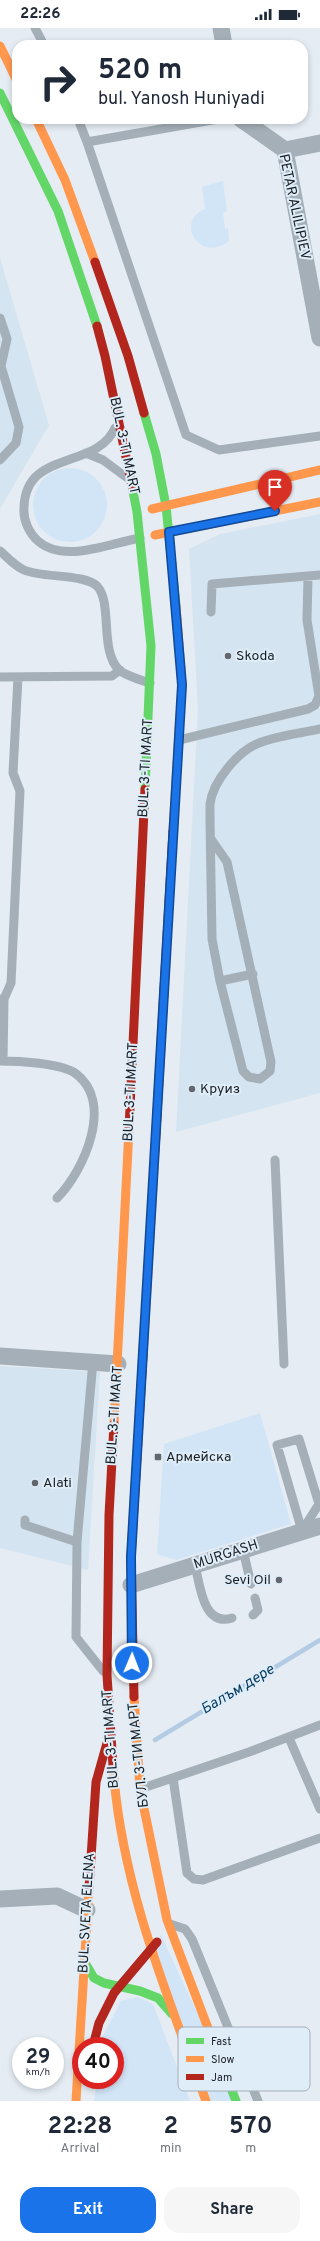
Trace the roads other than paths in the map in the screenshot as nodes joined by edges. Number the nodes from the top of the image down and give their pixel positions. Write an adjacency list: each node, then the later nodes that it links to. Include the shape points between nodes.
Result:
1 (35, 28): 3 (lane)
2 (221, 28): 4 (street)
3 (41, 40)
4 (223, 40)
5 (0, 46): 6 (street)
6 (12, 71)
7 (0, 93): 8 (street, BUL. 3-TI MART)
8 (12, 117)
9 (15, 124): 19 (street, BUL. 3-TI MART, via 58,211 68,239 97,328)
10 (38, 124): 26 (street, BUL. 3-TI MART, via 65,180 128,356 156,454)
11 (80, 124): 14 (lane)
12 (190, 124): 14 (lane)
13 (248, 124): 16 (street, PETAR ALILIPIEV)
14 (88, 142): 20 (lane, via 186,435 219,450)
15 (320, 143): 16 (street)
16 (285, 150): 18 (street, PETAR ALILIPIEV)
17 (0, 318): 22 (lane, via 7,339 0,366 20,427 16,443)
18 (320, 338)
19 (116, 412): 21 (lane, via 112,436); 24 (street, BUL. 3-TI MART)
20 (320, 436)
21 (86, 453): 24 (lane, via 103,460); 29 (lane, via 47,467 36,476 28,488 24,501 30,532 48,547 59,552 71,552)
22 (0, 460)
23 (320, 470): 26 (street)
24 (132, 483): 27 (street, BUL. 3-TI MART)
25 (320, 502): 28 (street)
26 (166, 506): 27 (street); 28 (street, BUL. 3-TI MART)
27 (137, 512): 29 (street, BUL. 3-TI MART)
28 (169, 532): 29 (street); 39 (street, БУЛ. 3-ТИ МАРТ)
29 (140, 538): 37 (street, BUL. 3-TI MART)
30 (0, 551): 34 (lane, via 23,569 41,575 89,580 98,587 103,598 106,632 112,657)
31 (320, 575): 32 (lane)
32 (308, 577): 33 (lane, via 212,584); 39 (lane, via 307,620 318,696 315,705 308,710)
33 (212, 612)
34 (120, 670): 36 (lane, via 112,676); 37 (lane)
35 (0, 677): 36 (lane)
36 (18, 677): 43 (lane, via 14,773 20,791 11,983)
37 (154, 684): 50 (street, BUL. 3-TI MART)
38 (320, 729): 40 (lane, via 259,743 245,751 234,762 214,791 210,804)
39 (179, 740): 51 (street, БУЛ. 3-ТИ МАРТ)
40 (211, 839): 41 (lane, via 226,862); 42 (lane, via 212,939)
41 (253, 974): 42 (lane); 42 (lane, via 271,1062 270,1071 260,1079 249,1077 243,1071)
42 (220, 981)
43 (2, 999): 44 (lane)
44 (1, 1061): 46 (lane, via 58,1066 74,1072 84,1080 92,1100 93,1130 85,1157 68,1186)
45 (275, 1160): 49 (lane)
46 (57, 1198)
47 (0, 1356): 48 (street)
48 (93, 1361): 50 (street); 55 (lane)
49 (284, 1364)
50 (125, 1368): 51 (street); 60 (street, BUL. 3-TI MART, via 109,1514)
51 (142, 1386): 59 (street, БУЛ. 3-ТИ МАРТ)
52 (25, 1520): 55 (lane, via 25,1524)
53 (320, 1526): 54 (street, MURGASH)
54 (302, 1531): 54 (lane, via 277,1445 299,1439 319,1504); 56 (street, MURGASH)
55 (77, 1542): 64 (lane, via 76,1637)
56 (243, 1550): 57 (street, MURGASH); 58 (lane)
57 (194, 1565): 59 (street, MURGASH); 63 (lane, via 206,1606 213,1617 224,1621)
58 (251, 1584)
59 (131, 1585): 60 (street); 69 (street, БУЛ. 3-ТИ МАРТ, via 132,1685)
60 (107, 1590): 64 (street, BUL. 3-TI MART)
61 (255, 1598): 62 (lane, via 258,1610)
62 (253, 1615)
63 (232, 1618)
64 (106, 1675): 66 (street, BUL. 3-TI MART)
65 (320, 1726): 67 (lane)
66 (111, 1727): 73 (street, BUL. SVETA ELENA, via 96,1782); 75 (street, BUL. 3-TI MART, via 116,1808 128,1869)
67 (290, 1738): 68 (lane); 70 (lane)
68 (173, 1778): 69 (lane); 71 (lane, via 187,1873 194,1879 203,1880)
69 (140, 1788): 74 (street, БУЛ. 3-ТИ МАРТ)
70 (320, 1809)
71 (320, 1838)
72 (0, 1899): 73 (street, via 58,1896)
73 (87, 1910): 76 (street, BUL. SVETA ELENA)
74 (167, 1922): 75 (street); 79 (street, БУЛ. 3-ТИ МАРТ); 80 (lane, via 185,1929 192,1939)
75 (151, 1952): 77 (street); 78 (street, BUL. 3-TI MART)
76 (84, 1961): 77 (street, via 94,1978); 87 (street, BUL. SVETA ELENA)
77 (118, 1987): 78 (street, via 158,1998); 82 (street, via 96,2029)
78 (173, 2015): 81 (street, BUL. 3-TI MART)
79 (207, 2027)
80 (228, 2027)
81 (178, 2028)
82 (95, 2037)
83 (85, 2089): 88 (street)
84 (202, 2091): 89 (street, BUL. 3-TI MART)
85 (232, 2091): 90 (street, БУЛ. 3-ТИ МАРТ)
86 (254, 2091): 91 (lane)
87 (76, 2101)
88 (83, 2101)
89 (206, 2101)
90 (236, 2101)
91 (258, 2101)

